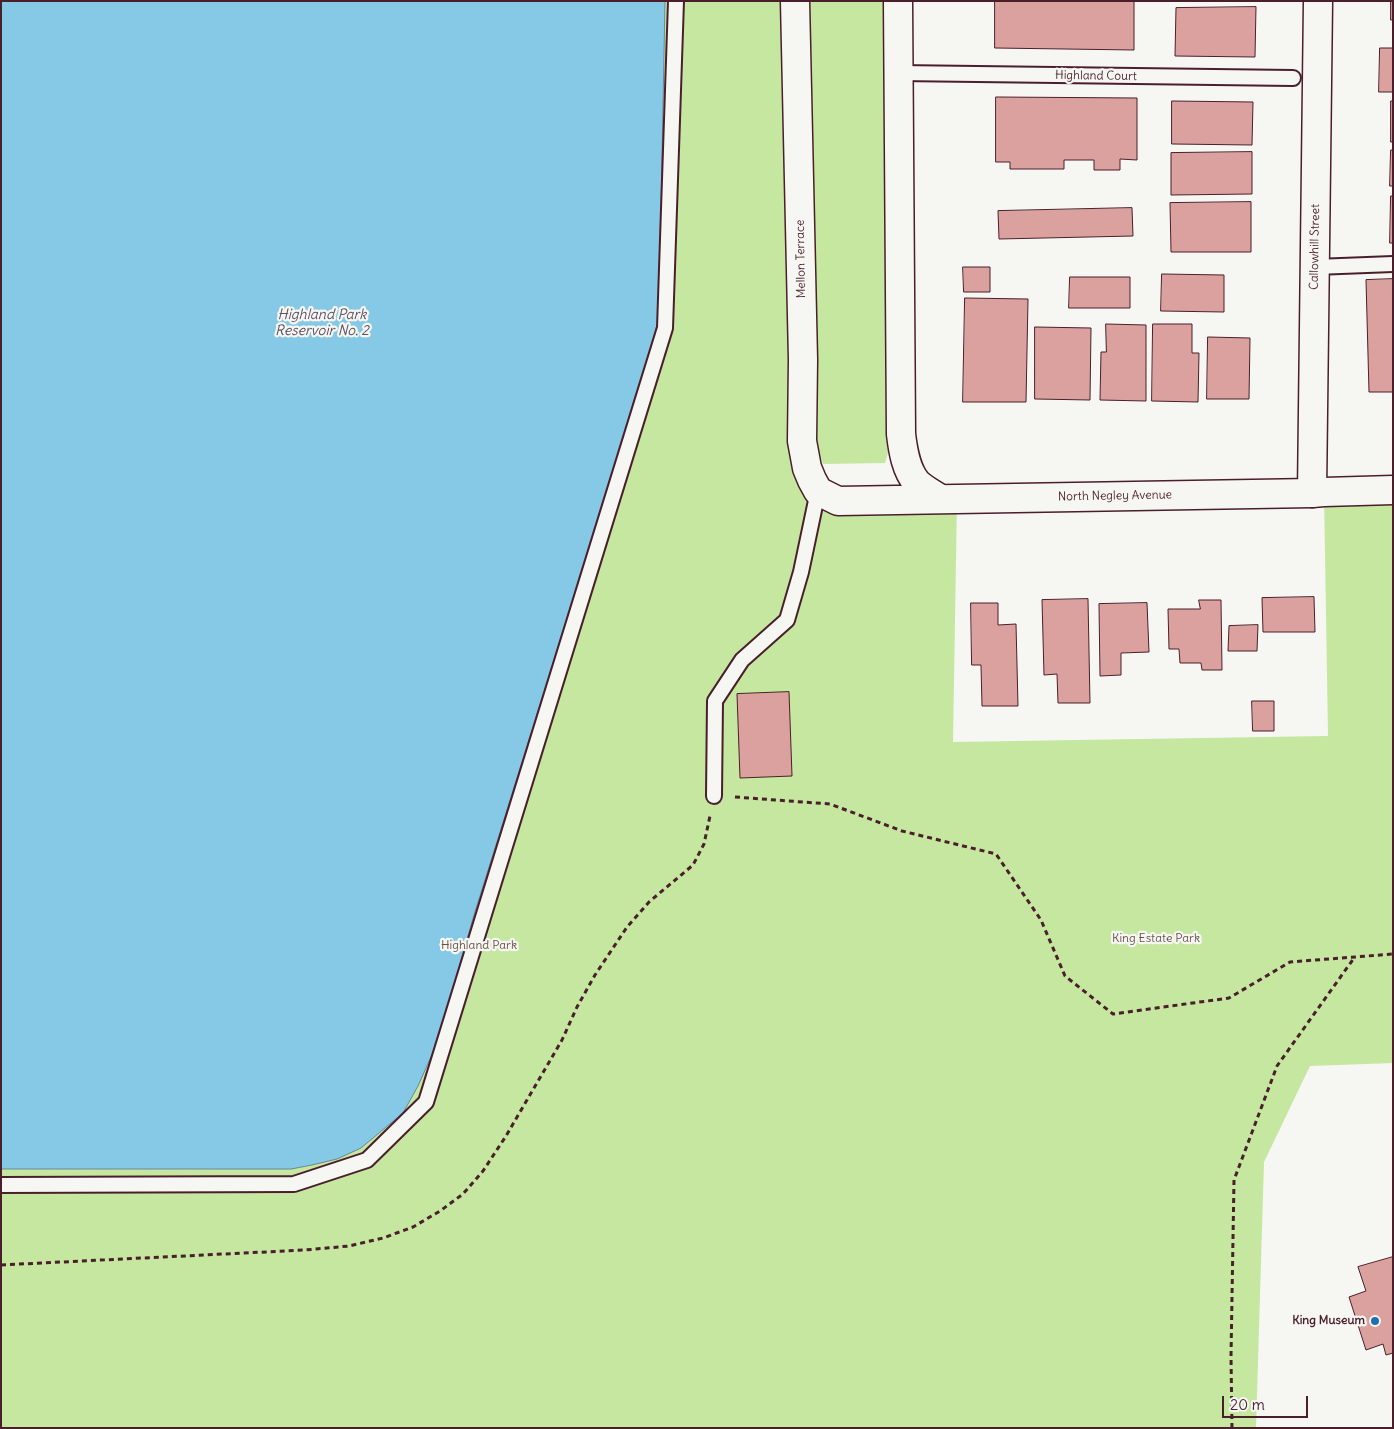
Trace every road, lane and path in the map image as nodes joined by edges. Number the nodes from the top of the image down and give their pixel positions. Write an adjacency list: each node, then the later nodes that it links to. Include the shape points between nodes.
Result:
1 (676, 1): 16 (lane, via 665,328 426,1102 367,1160 294,1184)
2 (795, 1): 11 (main road, Mellon Terrace, via 802,442 812,480)
3 (898, 1): 5 (main road)
4 (1318, 1): 8 (main road, Callowhill Street)
5 (898, 73): 6 (lane, Highland Court); 12 (main road, via 901,434 907,464 918,484)
6 (1294, 78)
7 (1393, 264): 8 (lane)
8 (1315, 267): 10 (main road, Callowhill Street)
9 (1393, 490): 10 (main road, North Negley Avenue)
10 (1312, 494): 12 (main road, North Negley Avenue)
11 (828, 496): 12 (main road, North Negley Avenue); 13 (lane, via 787,620 742,660 715,701)
12 (940, 498)
13 (714, 796): 15 (path, via 830,804 902,831 996,854 1041,920 1065,976 1113,1014 1229,998 1290,962)
14 (1393, 954): 15 (path)
15 (1354, 957): 17 (path, via 1277,1066 1234,1180)
16 (1, 1184)
17 (1232, 1428)

